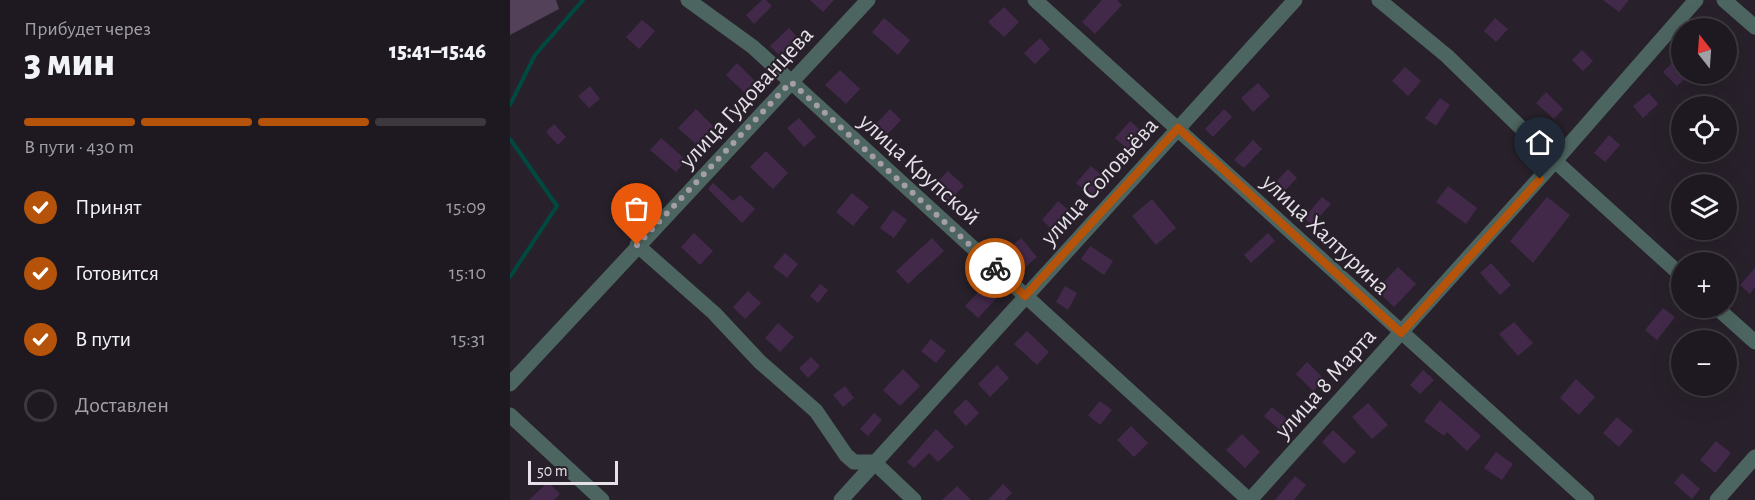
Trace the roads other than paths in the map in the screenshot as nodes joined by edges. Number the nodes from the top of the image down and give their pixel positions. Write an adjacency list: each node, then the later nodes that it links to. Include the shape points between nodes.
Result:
1 (688, 0): 9 (street, улица Крупской, via 753,47)
2 (868, 0): 9 (street, улица Гудованцева)
3 (1035, 0): 10 (street, улица Халтурина)
4 (1295, 0): 10 (street, улица Соловьёва)
5 (1379, 0): 11 (street, via 1447,56)
6 (1696, 0): 11 (street, улица 8 Марта)
7 (1724, 0): 8 (street)
8 (1755, 27)
9 (791, 82): 12 (street, улица Гудованцева); 14 (street, улица Крупской)
10 (1178, 128): 14 (street, улица Соловьёва); 16 (street, улица Халтурина)
11 (1556, 161): 13 (street); 16 (street, улица 8 Марта)
12 (637, 245): 18 (street, улица Гудованцева); 21 (street, via 816,411 846,455 854,462)
13 (1671, 266)
14 (1025, 296): 21 (street, улица Соловьёва); 25 (street, улица Крупской)
15 (1728, 318): 17 (street)
16 (1401, 333): 25 (street, улица 8 Марта); 26 (street, улица Халтурина)
17 (1755, 342)
18 (510, 384)
19 (510, 415): 22 (street)
20 (1755, 457): 27 (street)
21 (874, 462): 23 (street, улица Соловьёва); 24 (street)
22 (602, 500)
23 (840, 500)
24 (914, 500)
25 (1249, 500)
26 (1587, 500)
27 (1716, 500)

